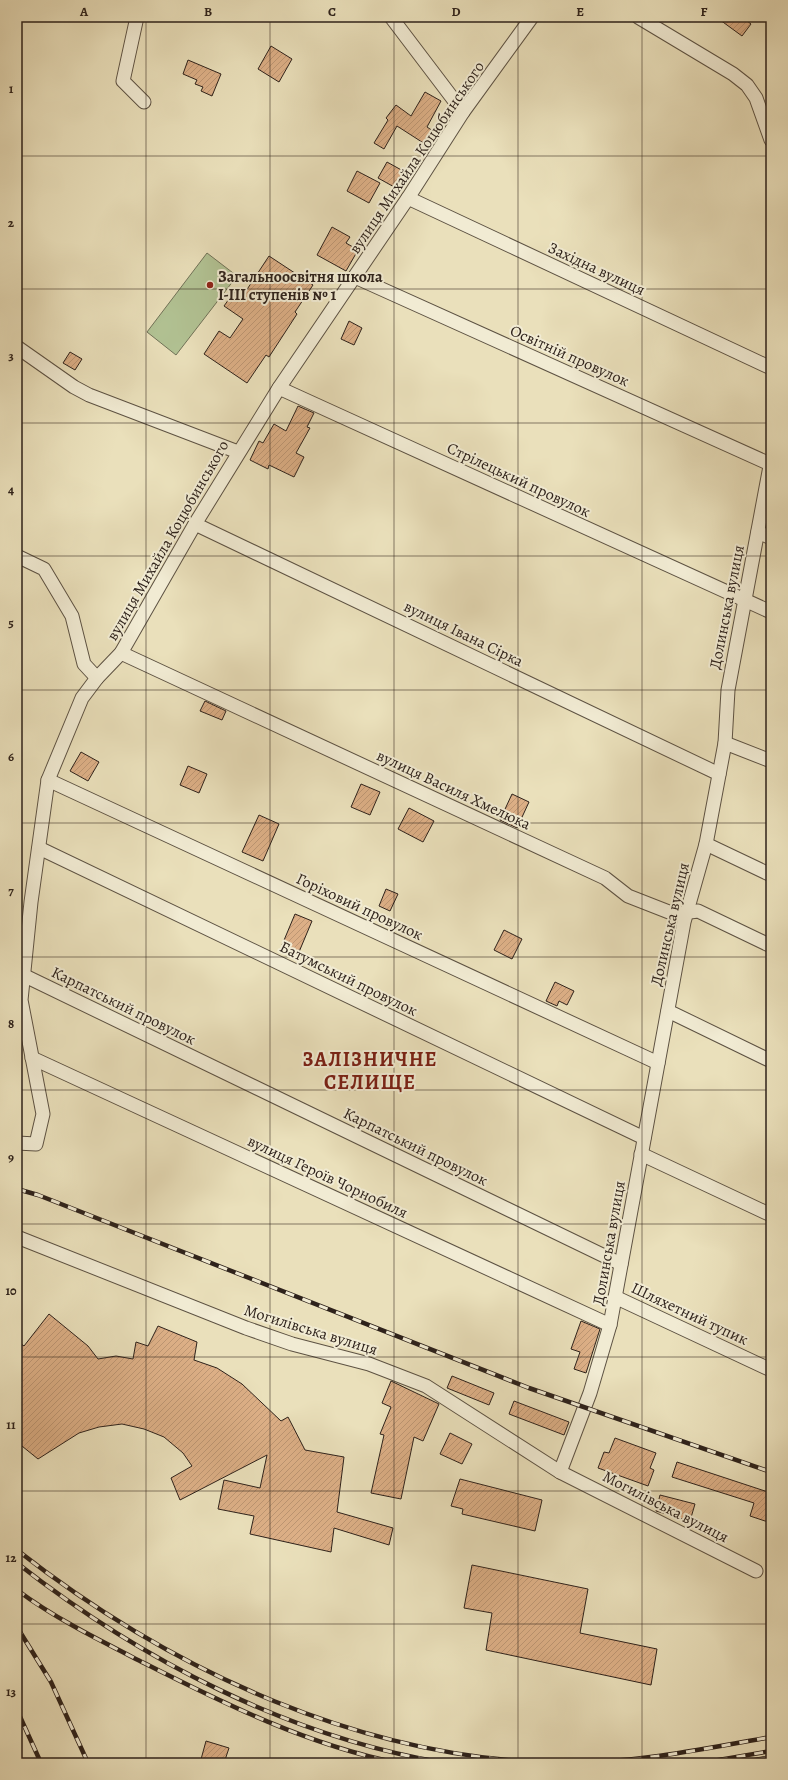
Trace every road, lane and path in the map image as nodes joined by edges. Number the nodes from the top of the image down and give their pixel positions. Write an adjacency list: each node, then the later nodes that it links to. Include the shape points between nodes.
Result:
1 (137, 17): 5 (street, via 123,81)
2 (391, 17): 6 (street)
3 (532, 17): 6 (street, вулиця Михайла Коцюбинського)
4 (638, 17): 7 (street, via 747,85 756,98)
5 (144, 102)
6 (463, 112): 8 (street, вулиця Михайла Коцюбинського)
7 (771, 140)
8 (408, 198): 9 (street, вулиця Михайла Коцюбинського); 11 (street, Західна вулиця)
9 (355, 277): 12 (street, вулиця Михайла Коцюбинського); 14 (street, Освітній провулок)
10 (17, 347): 13 (street, via 89,395)
11 (771, 368)
12 (279, 388): 13 (street, вулиця Михайла Коцюбинського); 19 (street, Стрілецький провулок)
13 (238, 452): 15 (street, вулиця Михайла Коцюбинського)
14 (771, 463): 16 (street, Долинська вулиця)
15 (195, 524): 21 (street, вулиця Михайла Коцюбинського); 25 (street, вулиця Івана Сірка)
16 (758, 532): 17 (street); 19 (street, Долинська вулиця)
17 (771, 538)
18 (17, 556): 22 (street, via 44,569 72,616 84,664)
19 (745, 600): 20 (street, Стрілецький провулок); 23 (street, Долинська вулиця, via 728,690)
20 (771, 612)
21 (121, 653): 22 (street, вулиця Михайла Коцюбинського); 30 (street, вулиця Василя Хмелюка, via 605,878 628,896 674,914)
22 (97, 678): 26 (street, вулиця Михайла Коцюбинського, via 82,698)
23 (725, 743): 24 (street); 25 (street, Долинська вулиця)
24 (771, 761)
25 (719, 774): 27 (street, Долинська вулиця)
26 (48, 780): 28 (street, вулиця Михайла Коцюбинського); 36 (street, Горіховий провулок)
27 (706, 844): 29 (street); 30 (street, Долинська вулиця)
28 (39, 848): 32 (street, вулиця Михайла Коцюбинського); 37 (street, Батумський провулок)
29 (771, 875)
30 (687, 913): 31 (street, вулиця Василя Хмелюка, via 698,911); 33 (street, Долинська вулиця)
31 (771, 946)
32 (23, 975): 34 (street, вулиця Михайла Коцюбинського, via 21,1000); 42 (street, Карпатський провулок)
33 (668, 1011): 35 (street); 36 (street, Долинська вулиця)
34 (32, 1058): 38 (street, вулиця Михайла Коцюбинського, via 43,1114 36,1144); 44 (street, вулиця Героїв Чорнобиля)
35 (771, 1061)
36 (658, 1063): 37 (street, Долинська вулиця)
37 (644, 1138): 39 (street, Долинська вулиця)
38 (17, 1143)
39 (641, 1154): 40 (street); 42 (street, Долинська вулиця)
40 (771, 1215)
41 (17, 1237): 46 (street, Могилівська вулиця, via 246,1328 292,1344 369,1364 426,1386)
42 (621, 1264): 43 (street, Долинська вулиця)
43 (615, 1297): 44 (street, Долинська вулиця); 45 (street, Шляхетний тупик)
44 (610, 1325): 46 (street, Долинська вулиця, via 590,1393)
45 (771, 1370)
46 (560, 1472): 47 (street, Могилівська вулиця)
47 (756, 1571)

